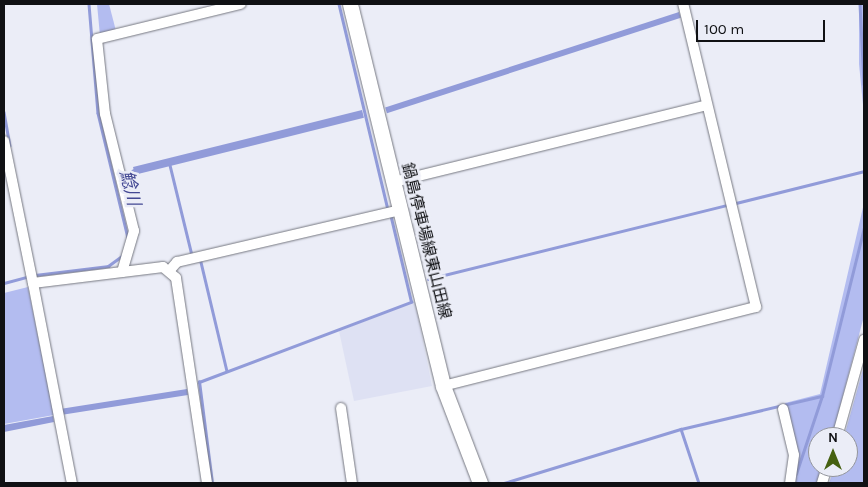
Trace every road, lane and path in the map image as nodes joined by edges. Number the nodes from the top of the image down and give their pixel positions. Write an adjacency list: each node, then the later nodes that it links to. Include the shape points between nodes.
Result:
1 (241, 4): 9 (street, via 98,39 105,114 134,231)
2 (350, 4): 6 (main road, 鍋島停車場線東山田線)
3 (682, 4): 4 (street)
4 (708, 105): 6 (street); 12 (street, via 756,307)
5 (4, 141): 10 (street)
6 (394, 182): 7 (main road, 鍋島停車場線東山田線)
7 (393, 212): 8 (street, via 177,262); 12 (main road, 鍋島停車場線東山田線)
8 (170, 270): 9 (street); 17 (street, via 176,278)
9 (122, 272): 10 (street)
10 (32, 281): 16 (street)
11 (864, 340): 15 (street)
12 (443, 386): 19 (main road, 鍋島停車場線東山田線)
13 (341, 408): 18 (street)
14 (783, 408): 20 (street, via 794,455)
15 (840, 427)
16 (72, 483)
17 (207, 483)
18 (352, 483)
19 (480, 483)
20 (790, 483)

